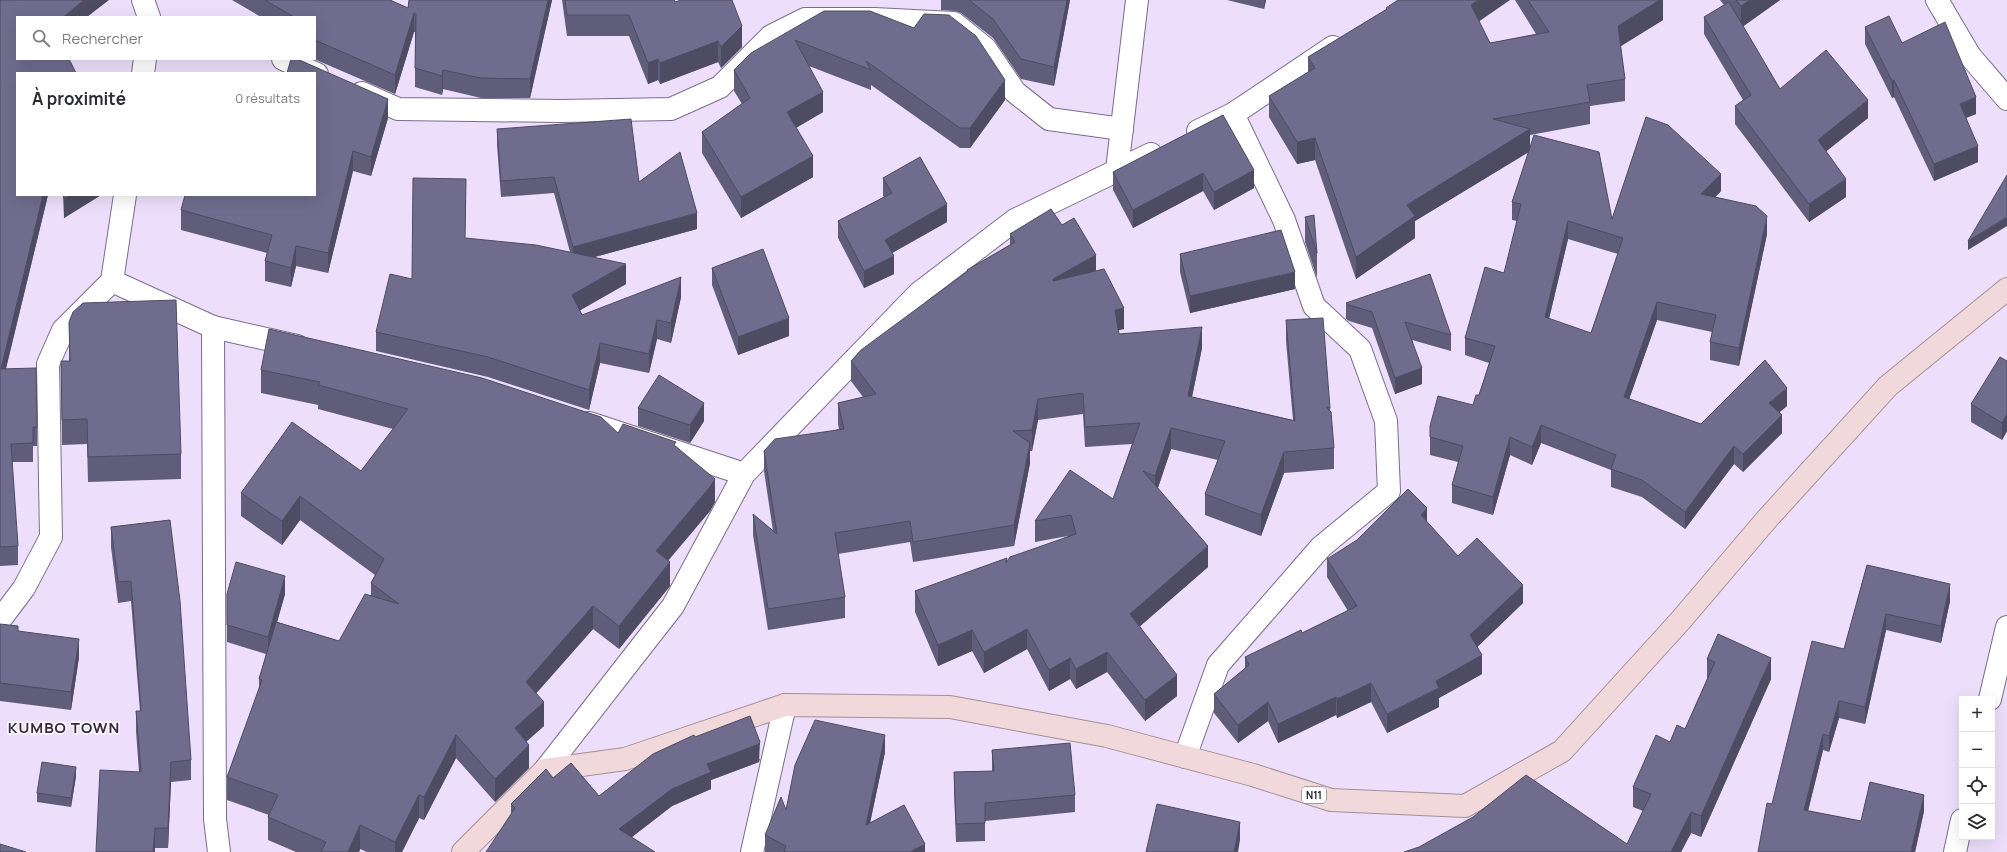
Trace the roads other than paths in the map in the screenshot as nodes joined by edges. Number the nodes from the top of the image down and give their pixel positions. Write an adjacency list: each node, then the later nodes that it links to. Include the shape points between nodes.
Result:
1 (142, 0): 4 (street)
2 (1137, 0): 13 (street)
3 (1937, 0): 11 (street, via 1970,56)
4 (149, 16)
5 (1352, 35): 12 (street)
6 (145, 60): 8 (street)
7 (286, 60): 9 (street)
8 (143, 72)
9 (314, 72)
10 (316, 73): 13 (street, via 398,109 672,109 720,87 771,36 805,19 954,23 985,48 1015,92 1049,119)
11 (2007, 99)
12 (1233, 114): 14 (street); 26 (street, via 1284,220 1314,306 1360,349 1386,421 1388,492 1321,547 1218,665)
13 (1122, 129): 14 (street)
14 (1117, 170): 21 (street, via 1015,220 919,293)
15 (125, 196): 16 (street)
16 (112, 281): 18 (street); 22 (street, via 63,330 48,364 51,538 24,588)
17 (2007, 289): 26 (highway, N11, via 1888,386 1562,751 1555,755 1465,806 1331,800)
18 (213, 328): 19 (street); 29 (street, via 215,811)
19 (314, 350)
20 (566, 416): 21 (street)
21 (744, 474): 27 (street, via 673,606)
22 (0, 620)
23 (2007, 627): 24 (street)
24 (1991, 696)
25 (785, 705): 26 (highway, N11, via 950,707 1108,736); 27 (highway, N11, via 625,759); 31 (street)
26 (1185, 757)
27 (545, 770): 30 (highway)
28 (1959, 834): 32 (street)
29 (219, 852)
30 (463, 852)
31 (752, 852)
32 (1955, 852)

